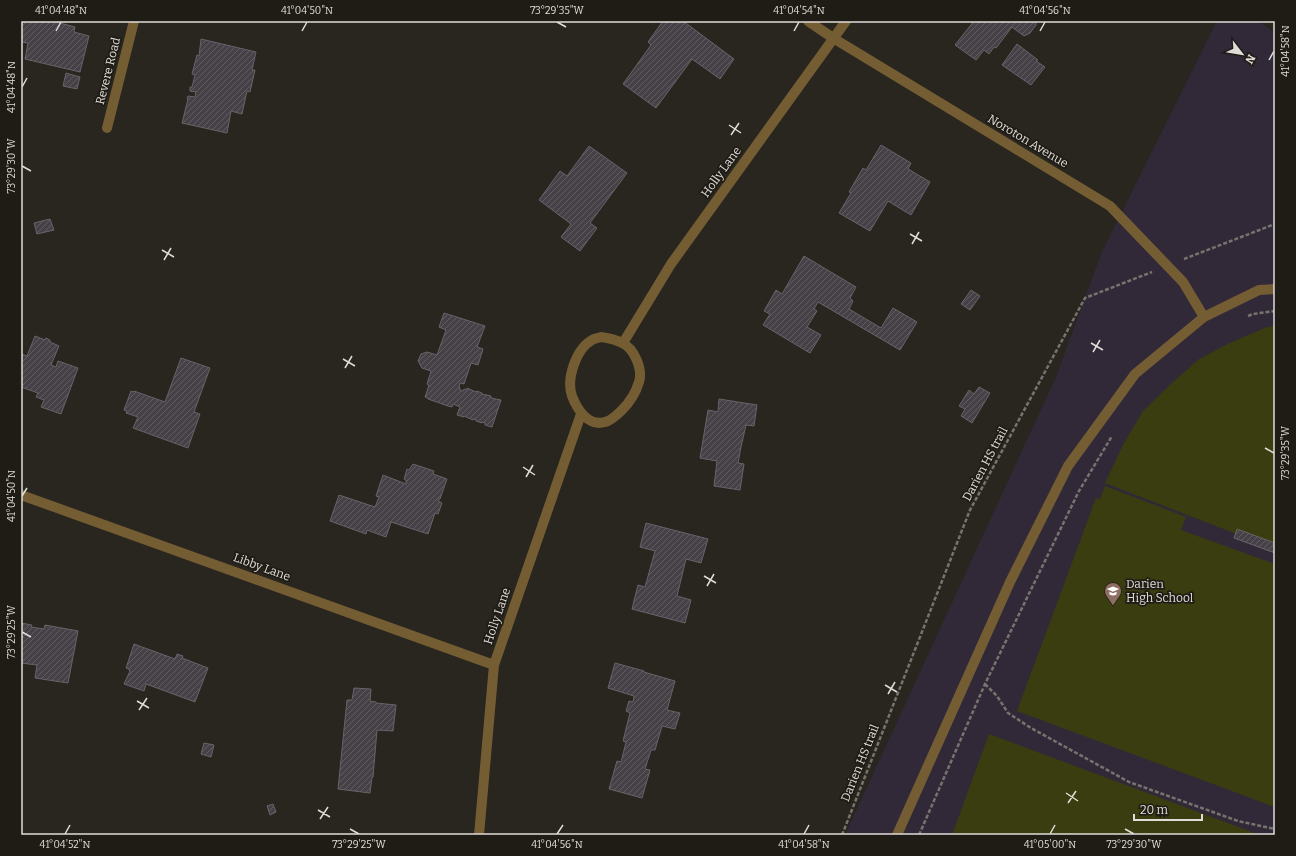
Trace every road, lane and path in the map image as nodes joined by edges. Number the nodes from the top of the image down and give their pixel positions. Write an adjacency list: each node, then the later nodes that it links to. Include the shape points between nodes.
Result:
1 (134, 21): 5 (street, Revere Road)
2 (808, 21): 4 (street, Noroton Avenue)
3 (846, 21): 4 (street, Holly Lane)
4 (833, 38): 7 (street, Noroton Avenue, via 1110,206); 12 (street, Holly Lane, via 670,264)
5 (107, 128)
6 (1275, 224): 7 (path, Darien HS trail)
7 (1167, 266): 10 (street, Noroton Avenue, via 1183,282); 20 (path, Darien HS trail, via 1085,298 970,510)
8 (1275, 290): 10 (street, via 1259,290)
9 (1275, 311): 11 (path)
10 (1204, 317): 21 (street, via 1135,374 1068,466 1010,582)
11 (1246, 317)
12 (623, 343): 13 (street, via 601,337 583,348 571,376 571,392); 13 (street, via 634,353 640,380 628,404 605,422 596,422)
13 (581, 414): 16 (street, Holly Lane)
14 (1116, 431): 17 (path, via 1079,491)
15 (21, 494): 16 (street, Libby Lane)
16 (494, 664): 19 (street, Holly Lane)
17 (985, 684): 18 (path, via 1008,713 1129,782 1238,821); 22 (path)
18 (1275, 830)
19 (479, 835)
20 (842, 835)
21 (898, 835)
22 (919, 835)

